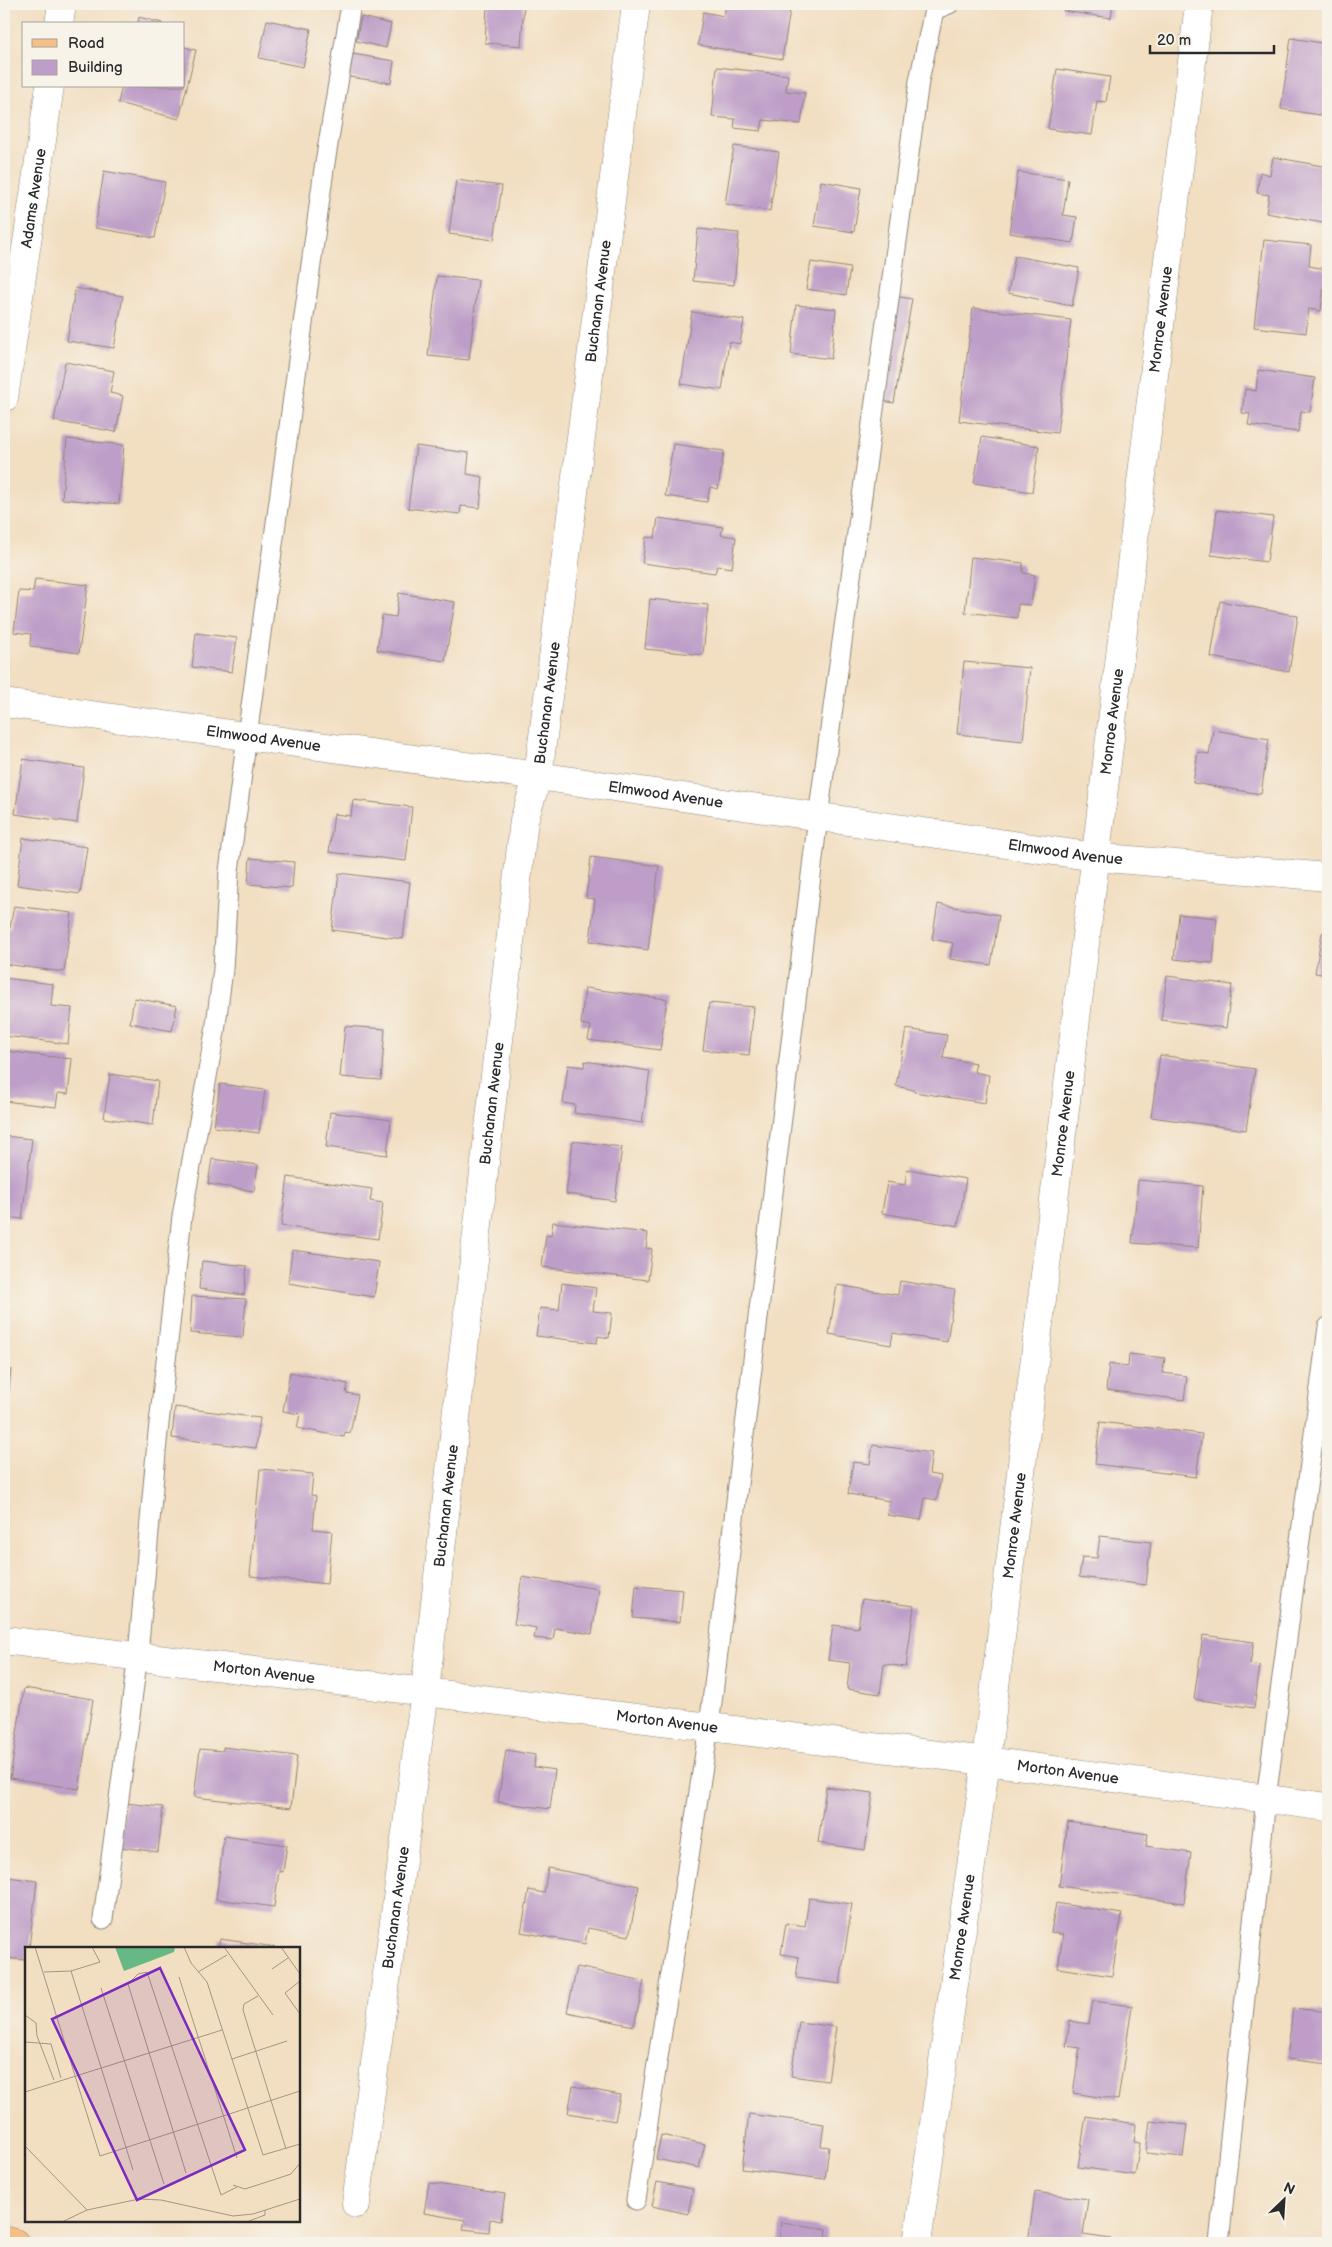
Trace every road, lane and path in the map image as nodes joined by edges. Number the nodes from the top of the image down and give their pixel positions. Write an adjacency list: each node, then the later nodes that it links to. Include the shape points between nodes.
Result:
1 (62, 4): 6 (street)
2 (351, 4): 10 (lane, via 324,169)
3 (636, 4): 11 (street, Buchanan Avenue)
4 (949, 4): 12 (lane, via 934,10 918,81)
5 (1199, 4): 13 (street, Monroe Avenue)
6 (59, 22)
7 (50, 88): 8 (street, Adams Avenue)
8 (4, 398)
9 (4, 703): 10 (street, Elmwood Avenue)
10 (247, 736): 11 (street, Elmwood Avenue); 17 (lane, via 215,1032 182,1216)
11 (538, 776): 12 (street, Elmwood Avenue); 18 (street, Buchanan Avenue, via 524,820)
12 (818, 817): 13 (street, Elmwood Avenue); 19 (lane)
13 (1095, 857): 14 (street, Elmwood Avenue); 20 (street, Monroe Avenue)
14 (1328, 877)
15 (1328, 1327): 21 (lane)
16 (4, 1640): 17 (street, Morton Avenue)
17 (138, 1655): 18 (street, Morton Avenue); 23 (lane)
18 (424, 1692): 19 (street, Morton Avenue); 25 (street, Buchanan Avenue)
19 (709, 1727): 20 (street, Morton Avenue); 24 (lane)
20 (986, 1761): 21 (street, Morton Avenue); 28 (street, Monroe Avenue)
21 (1266, 1799): 22 (street, Morton Avenue); 29 (lane)
22 (1328, 1807)
23 (103, 1919)
24 (636, 2200)
25 (356, 2204)
26 (4, 2240): 27 (main road)
27 (15, 2243)
28 (917, 2243)
29 (1219, 2243)

